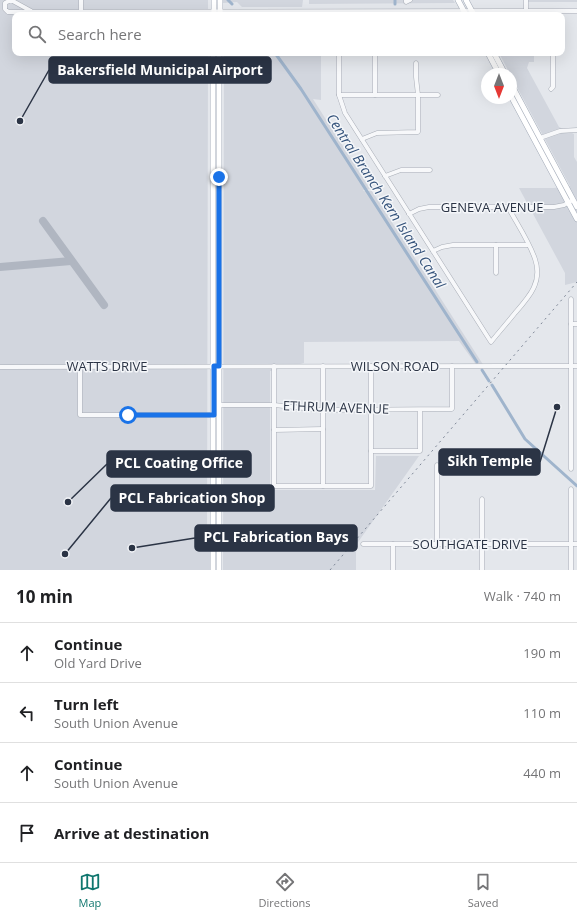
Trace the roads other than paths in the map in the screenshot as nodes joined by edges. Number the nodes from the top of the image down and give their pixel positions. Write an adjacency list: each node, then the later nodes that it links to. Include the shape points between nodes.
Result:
1 (81, 0): 8 (street)
2 (214, 0): 12 (main road)
3 (220, 0): 13 (main road)
4 (458, 0): 14 (main road)
5 (466, 0): 15 (main road)
6 (526, 0): 9 (street)
7 (577, 10): 17 (street)
8 (81, 11): 10 (street); 11 (street)
9 (526, 11): 15 (street); 16 (street)
10 (31, 12): 10 (street, via 8,12 5,3 11,0)
11 (149, 12)
12 (217, 12)
13 (217, 12)
14 (464, 12): 15 (street)
15 (472, 12)
16 (540, 12)
17 (561, 12)
18 (213, 56): 34 (main road)
19 (219, 56): 34 (main road)
20 (339, 56): 29 (street)
21 (375, 56): 30 (street)
22 (490, 56): 26 (main road)
23 (496, 56): 27 (main road)
24 (553, 56): 28 (street)
25 (416, 63): 31 (street)
26 (496, 68)
27 (503, 68)
28 (551, 89)
29 (339, 95): 30 (street); 38 (street, via 345,113)
30 (375, 95): 31 (street)
31 (418, 95): 32 (street); 38 (street, via 418,132 377,133)
32 (438, 95)
33 (517, 95): 37 (main road)
34 (217, 102): 39 (main road); 42 (main road)
35 (516, 104): 44 (main road)
36 (577, 130): 37 (street, via 560,131)
37 (540, 138): 44 (main road)
38 (362, 139): 41 (street)
39 (214, 147): 42 (main road); 43 (main road)
40 (430, 170): 41 (street, via 402,170)
41 (385, 176): 47 (street)
42 (219, 177): 48 (main road)
43 (214, 189): 48 (main road, via 216,213); 54 (main road)
44 (571, 201): 45 (street, GENEVA AVENUE, via 554,207); 46 (main road); 49 (main road)
45 (508, 207): 47 (street, GENEVA AVENUE, via 429,207); 51 (street)
46 (577, 207)
47 (410, 214): 52 (street)
48 (219, 216): 54 (main road)
49 (577, 219)
50 (496, 245): 51 (street); 52 (street, via 453,245); 53 (street)
51 (528, 245): 52 (street, via 537,265 535,288 491,342)
52 (434, 251)
53 (496, 273)
54 (216, 276): 59 (main road)
55 (571, 299): 56 (street)
56 (571, 324): 57 (street); 64 (street)
57 (577, 324)
58 (80, 366): 59 (street, WATTS DRIVE); 66 (street, WATTS DRIVE); 72 (street, via 80,415)
59 (216, 366): 60 (street, WILSON ROAD); 67 (main road); 72 (main road)
60 (274, 366): 61 (street, WILSON ROAD); 68 (street)
61 (323, 366): 62 (street, WILSON ROAD); 69 (street)
62 (371, 366): 63 (street, WILSON ROAD); 70 (street)
63 (452, 366): 64 (street, WILSON ROAD); 71 (street, ETHRUM AVENUE, via 452,410)
64 (571, 366): 65 (street, WILSON ROAD); 77 (street)
65 (577, 366)
66 (0, 367)
67 (219, 405): 68 (street, ETHRUM AVENUE); 81 (main road)
68 (274, 405): 69 (street, ETHRUM AVENUE); 74 (street)
69 (323, 410): 70 (street, ETHRUM AVENUE); 73 (street)
70 (371, 410): 71 (street, ETHRUM AVENUE); 75 (street)
71 (420, 410): 75 (street, via 420,451)
72 (214, 415): 81 (main road)
73 (323, 429): 74 (street); 78 (street)
74 (274, 430): 78 (street, via 274,486)
75 (371, 451): 78 (street, via 371,486)
76 (437, 465): 85 (street)
77 (571, 469)
78 (323, 486)
79 (571, 489): 87 (street)
80 (482, 499): 86 (street)
81 (216, 507): 82 (main road); 89 (main road)
82 (213, 539): 89 (main road, via 216,557); 90 (main road)
83 (363, 544): 84 (street, SOUTHGATE DRIVE)
84 (393, 544): 85 (street, SOUTHGATE DRIVE); 92 (street)
85 (437, 544): 86 (street, SOUTHGATE DRIVE)
86 (482, 544): 87 (street, SOUTHGATE DRIVE); 93 (street)
87 (570, 544): 88 (street, SOUTHGATE DRIVE); 94 (street)
88 (577, 544)
89 (219, 559): 91 (main road)
90 (214, 569)
91 (219, 570)
92 (393, 570)
93 (482, 570)
94 (570, 570)

